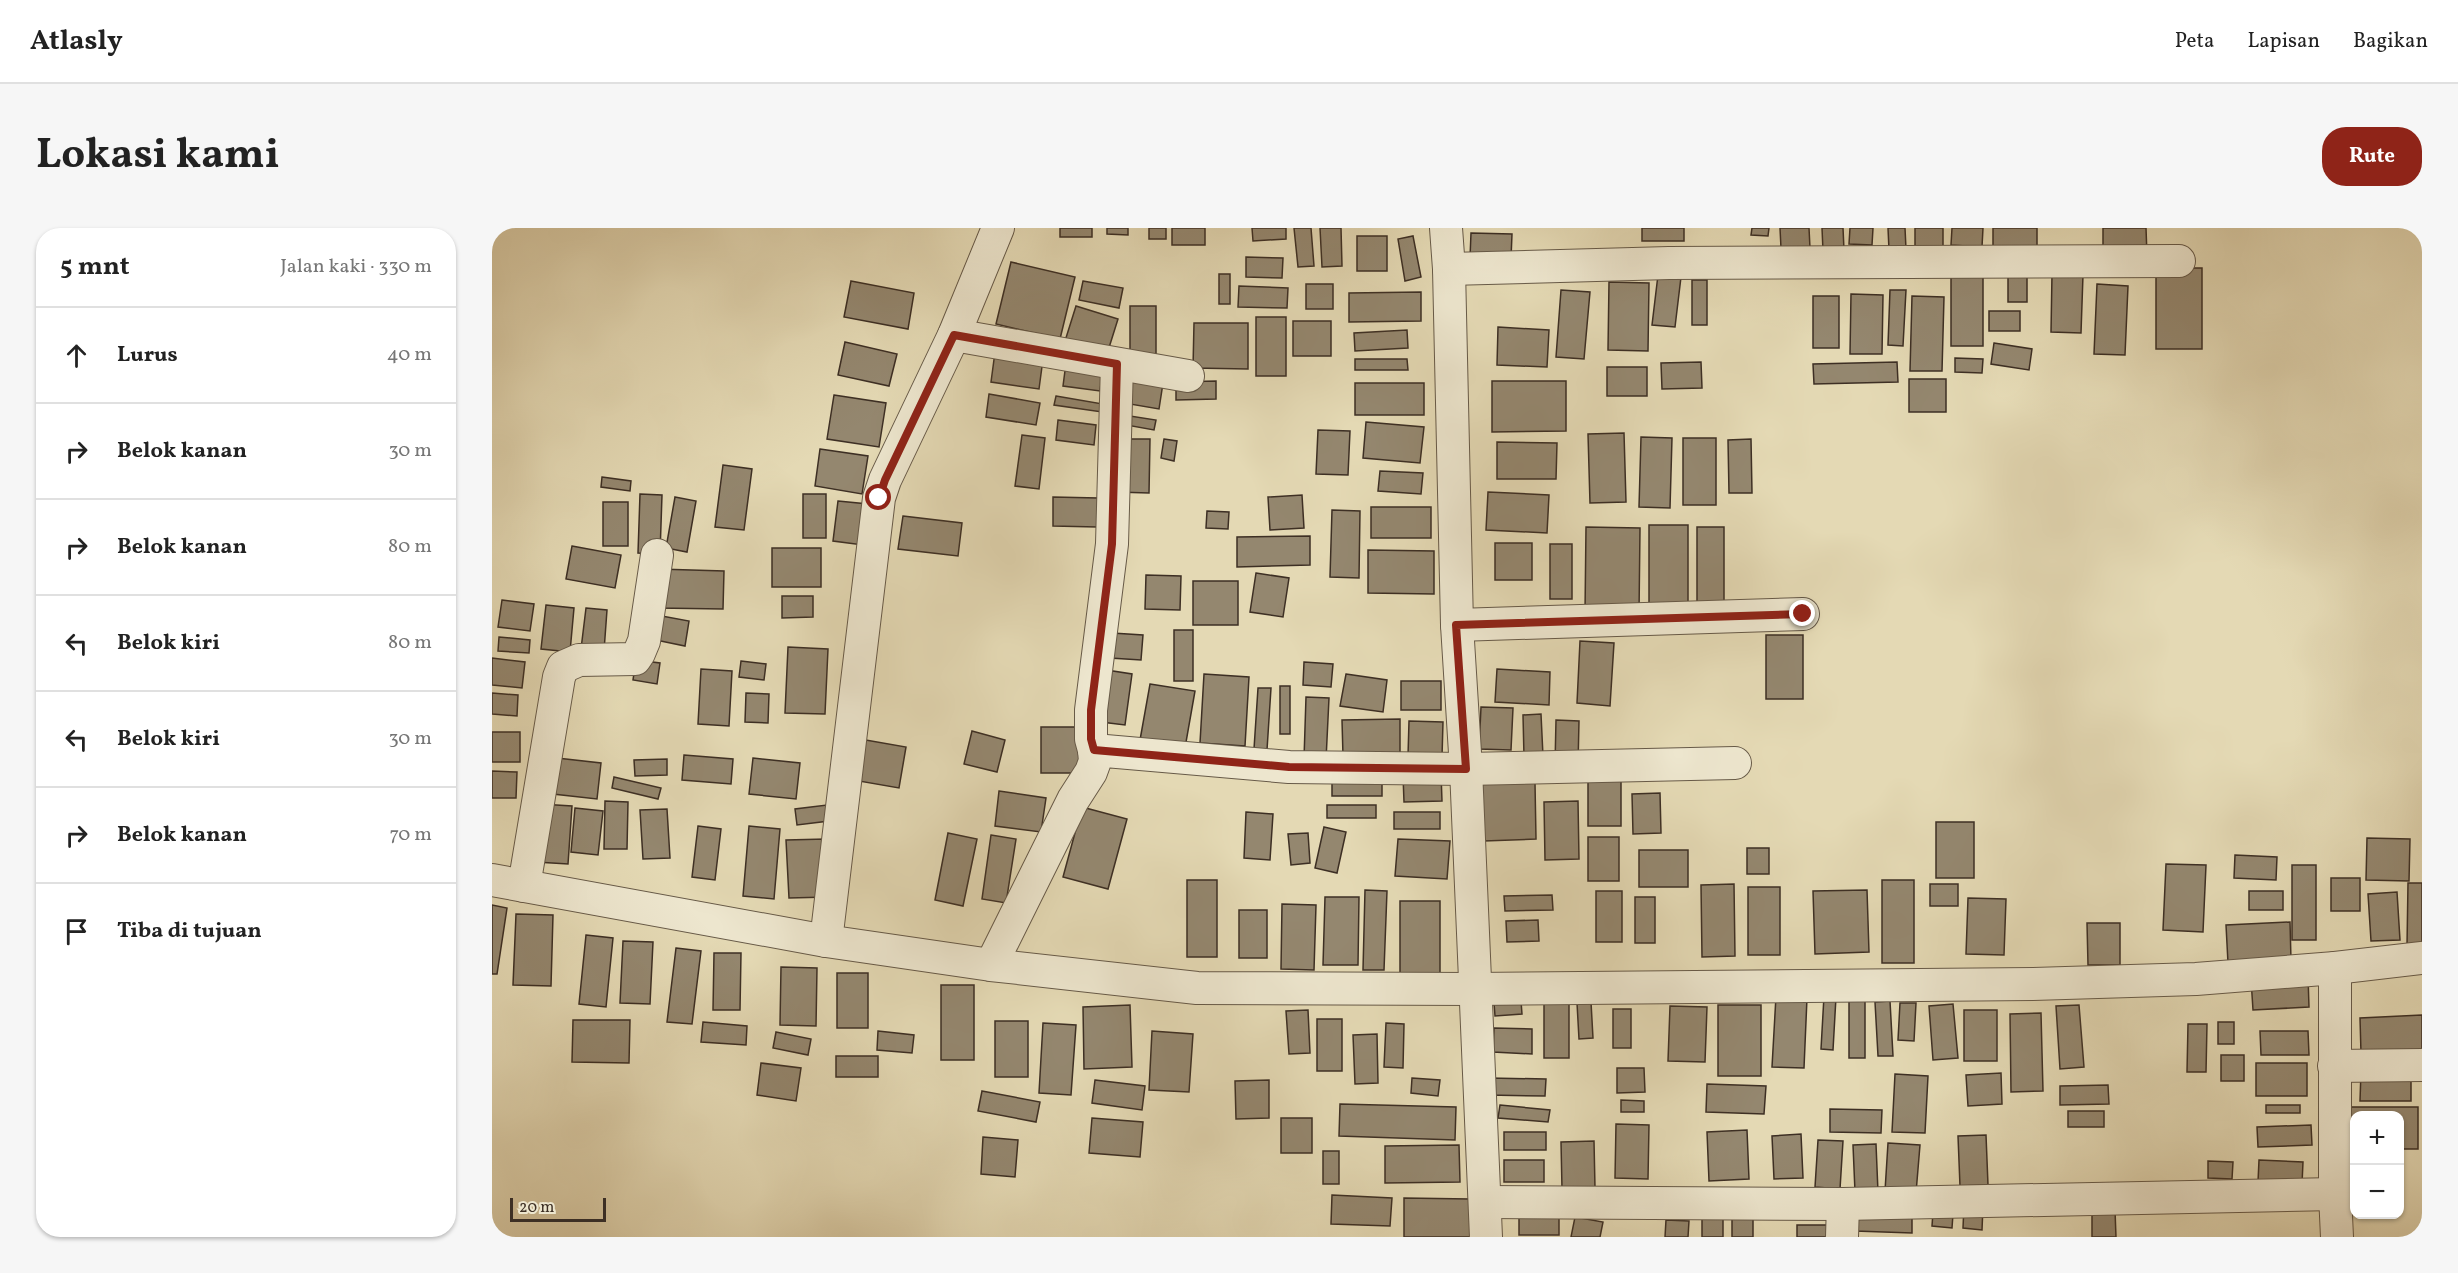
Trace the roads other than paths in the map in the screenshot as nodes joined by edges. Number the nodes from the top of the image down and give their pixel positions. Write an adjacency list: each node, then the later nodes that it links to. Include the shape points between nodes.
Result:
1 (998, 228): 5 (street)
2 (1446, 228): 4 (street)
3 (2179, 261): 4 (street, via 1669,262)
4 (1449, 269): 10 (street)
5 (954, 335): 6 (street); 16 (street, via 879,498)
6 (1117, 364): 7 (street); 11 (street, via 1112,544 1091,710)
7 (1188, 376)
8 (657, 555): 15 (street, via 644,640 634,659 579,660 563,667)
9 (1803, 614): 10 (street)
10 (1456, 625): 13 (street)
11 (1094, 750): 13 (street, via 1289,767); 18 (street, via 1091,772 1073,800)
12 (1735, 762): 13 (street)
13 (1466, 769): 20 (street)
14 (492, 880): 15 (street)
15 (524, 886): 16 (street)
16 (826, 941): 18 (street)
17 (2422, 958): 19 (street)
18 (991, 965): 20 (street, via 1197,988)
19 (2335, 968): 20 (street, via 2196,979 2033,984); 22 (street)
20 (1473, 989): 24 (street)
21 (2422, 1065): 22 (street)
22 (2334, 1066): 23 (street)
23 (2335, 1194): 25 (street); 28 (street)
24 (1485, 1202): 25 (street); 26 (street)
25 (1843, 1204): 27 (street)
26 (1486, 1237)
27 (1842, 1237)
28 (2337, 1237)

